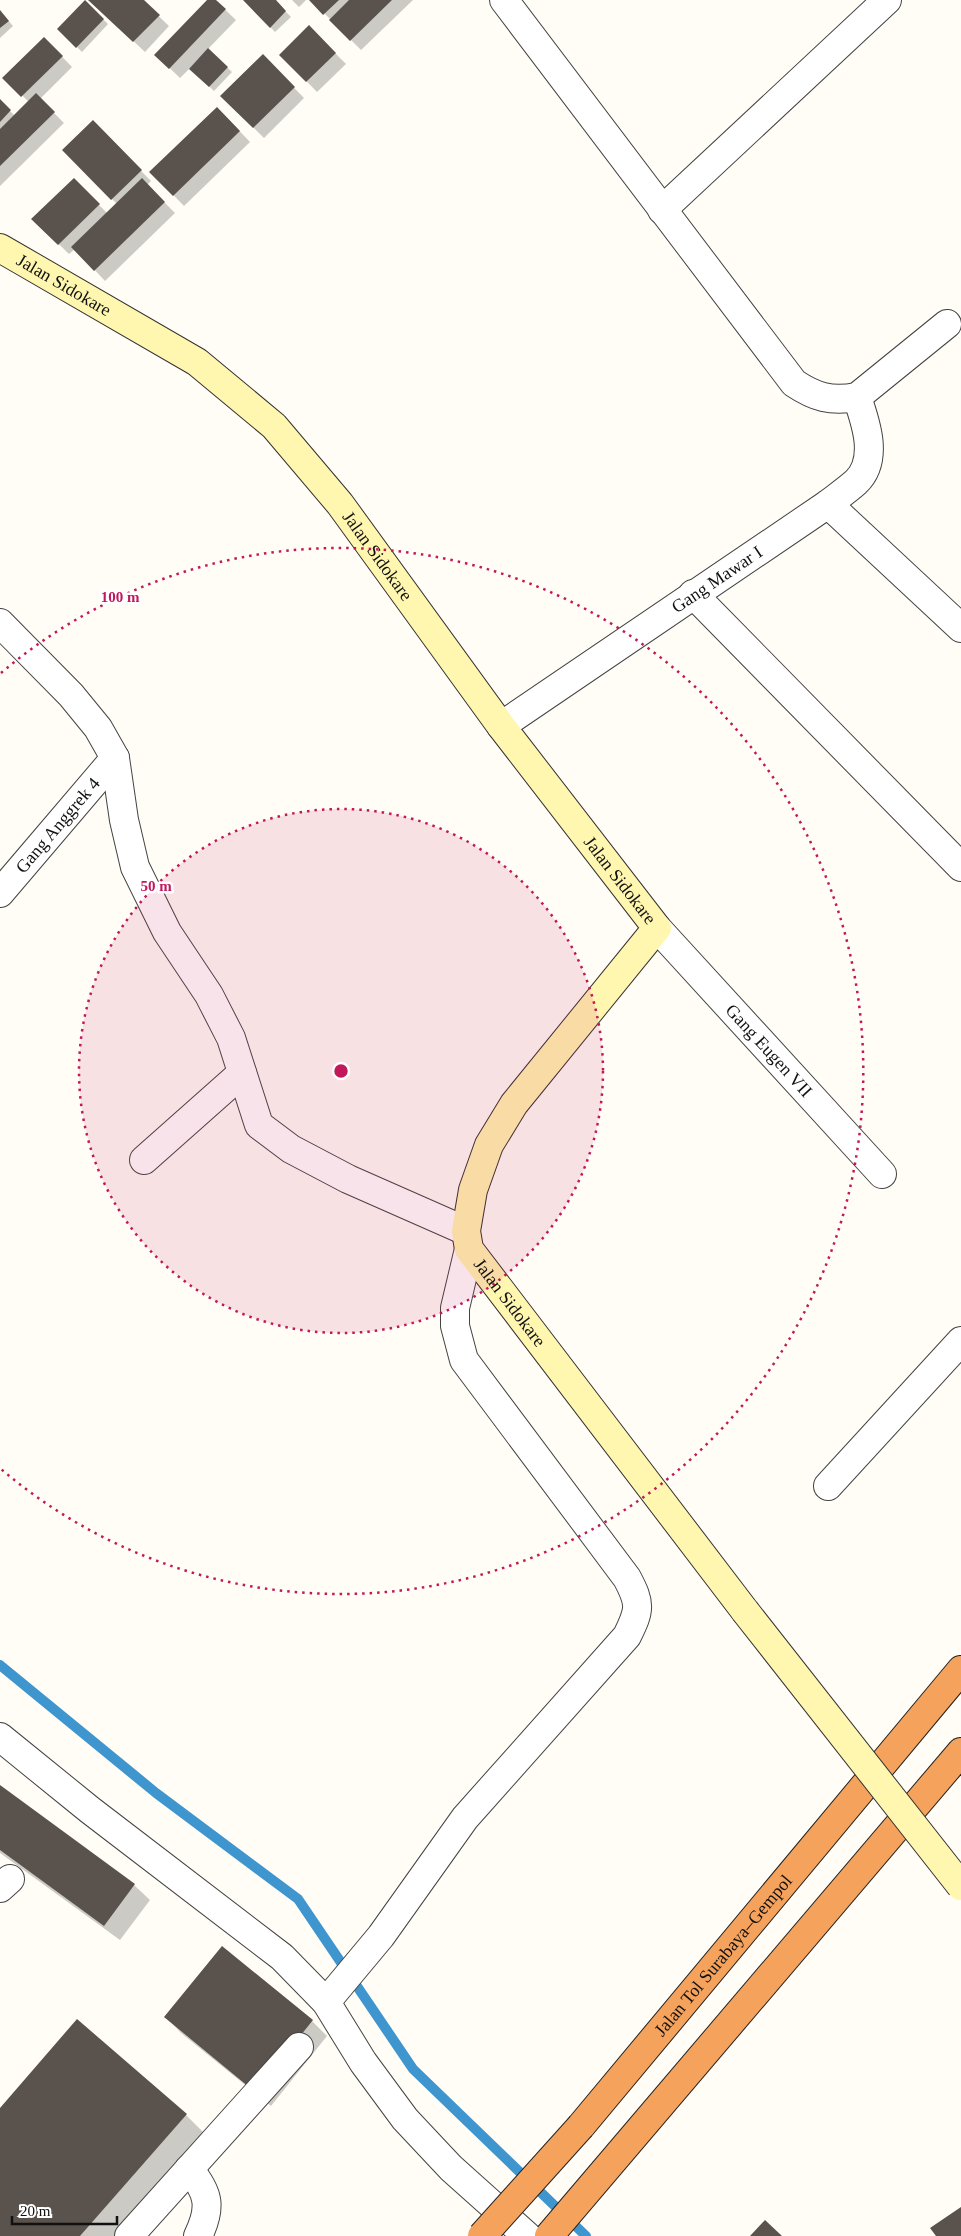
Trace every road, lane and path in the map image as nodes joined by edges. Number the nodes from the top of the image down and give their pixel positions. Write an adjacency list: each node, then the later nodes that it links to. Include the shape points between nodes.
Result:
1 (504, 0): 3 (street)
2 (887, 0): 3 (street)
3 (662, 210): 6 (street, via 794,383 812,394 843,399)
4 (0, 248): 11 (street, Jalan Sidokare, via 197,362 274,426 340,504)
5 (946, 324): 6 (street)
6 (857, 397): 7 (street, Gang Mawar I, via 865,421 868,463 857,481)
7 (828, 504): 8 (street, Gang Mawar I); 10 (street)
8 (693, 594): 11 (street, Gang Mawar I); 13 (street)
9 (0, 623): 12 (street, via 71,695 98,728)
10 (961, 628)
11 (501, 726): 15 (street, Jalan Sidokare)
12 (115, 758): 14 (street, Gang Anggrek 4); 16 (street, via 135,868 167,932 209,995 231,1038)
13 (961, 868)
14 (0, 892)
15 (658, 928): 18 (street, Gang Eugen VII); 19 (street, Jalan Sidokare, via 514,1104 488,1145 474,1190)
16 (242, 1073): 17 (street); 19 (street, via 259,1125 291,1150)
17 (144, 1160)
18 (882, 1174)
19 (468, 1240): 25 (street, Jalan Sidokare, bridge, via 744,1611); 26 (street, via 455,1308 455,1326 464,1360 627,1578 638,1599 637,1615 627,1636 465,1818 381,1936)
20 (961, 1340): 21 (street)
21 (828, 1486)
22 (961, 1670): 31 (highway, Jalan Tol Surabaya–Gempol, bridge, via 581,2126)
23 (0, 1737): 26 (street, via 282,1957)
24 (961, 1752): 33 (highway)
25 (961, 1886)
26 (326, 2002): 32 (street, via 363,2062 406,2119 450,2168)
27 (299, 2047): 28 (street)
28 (189, 2169): 29 (street); 30 (street, via 203,2186 208,2209)
29 (129, 2236)
30 (198, 2236)
31 (482, 2236)
32 (527, 2236)
33 (548, 2236)

